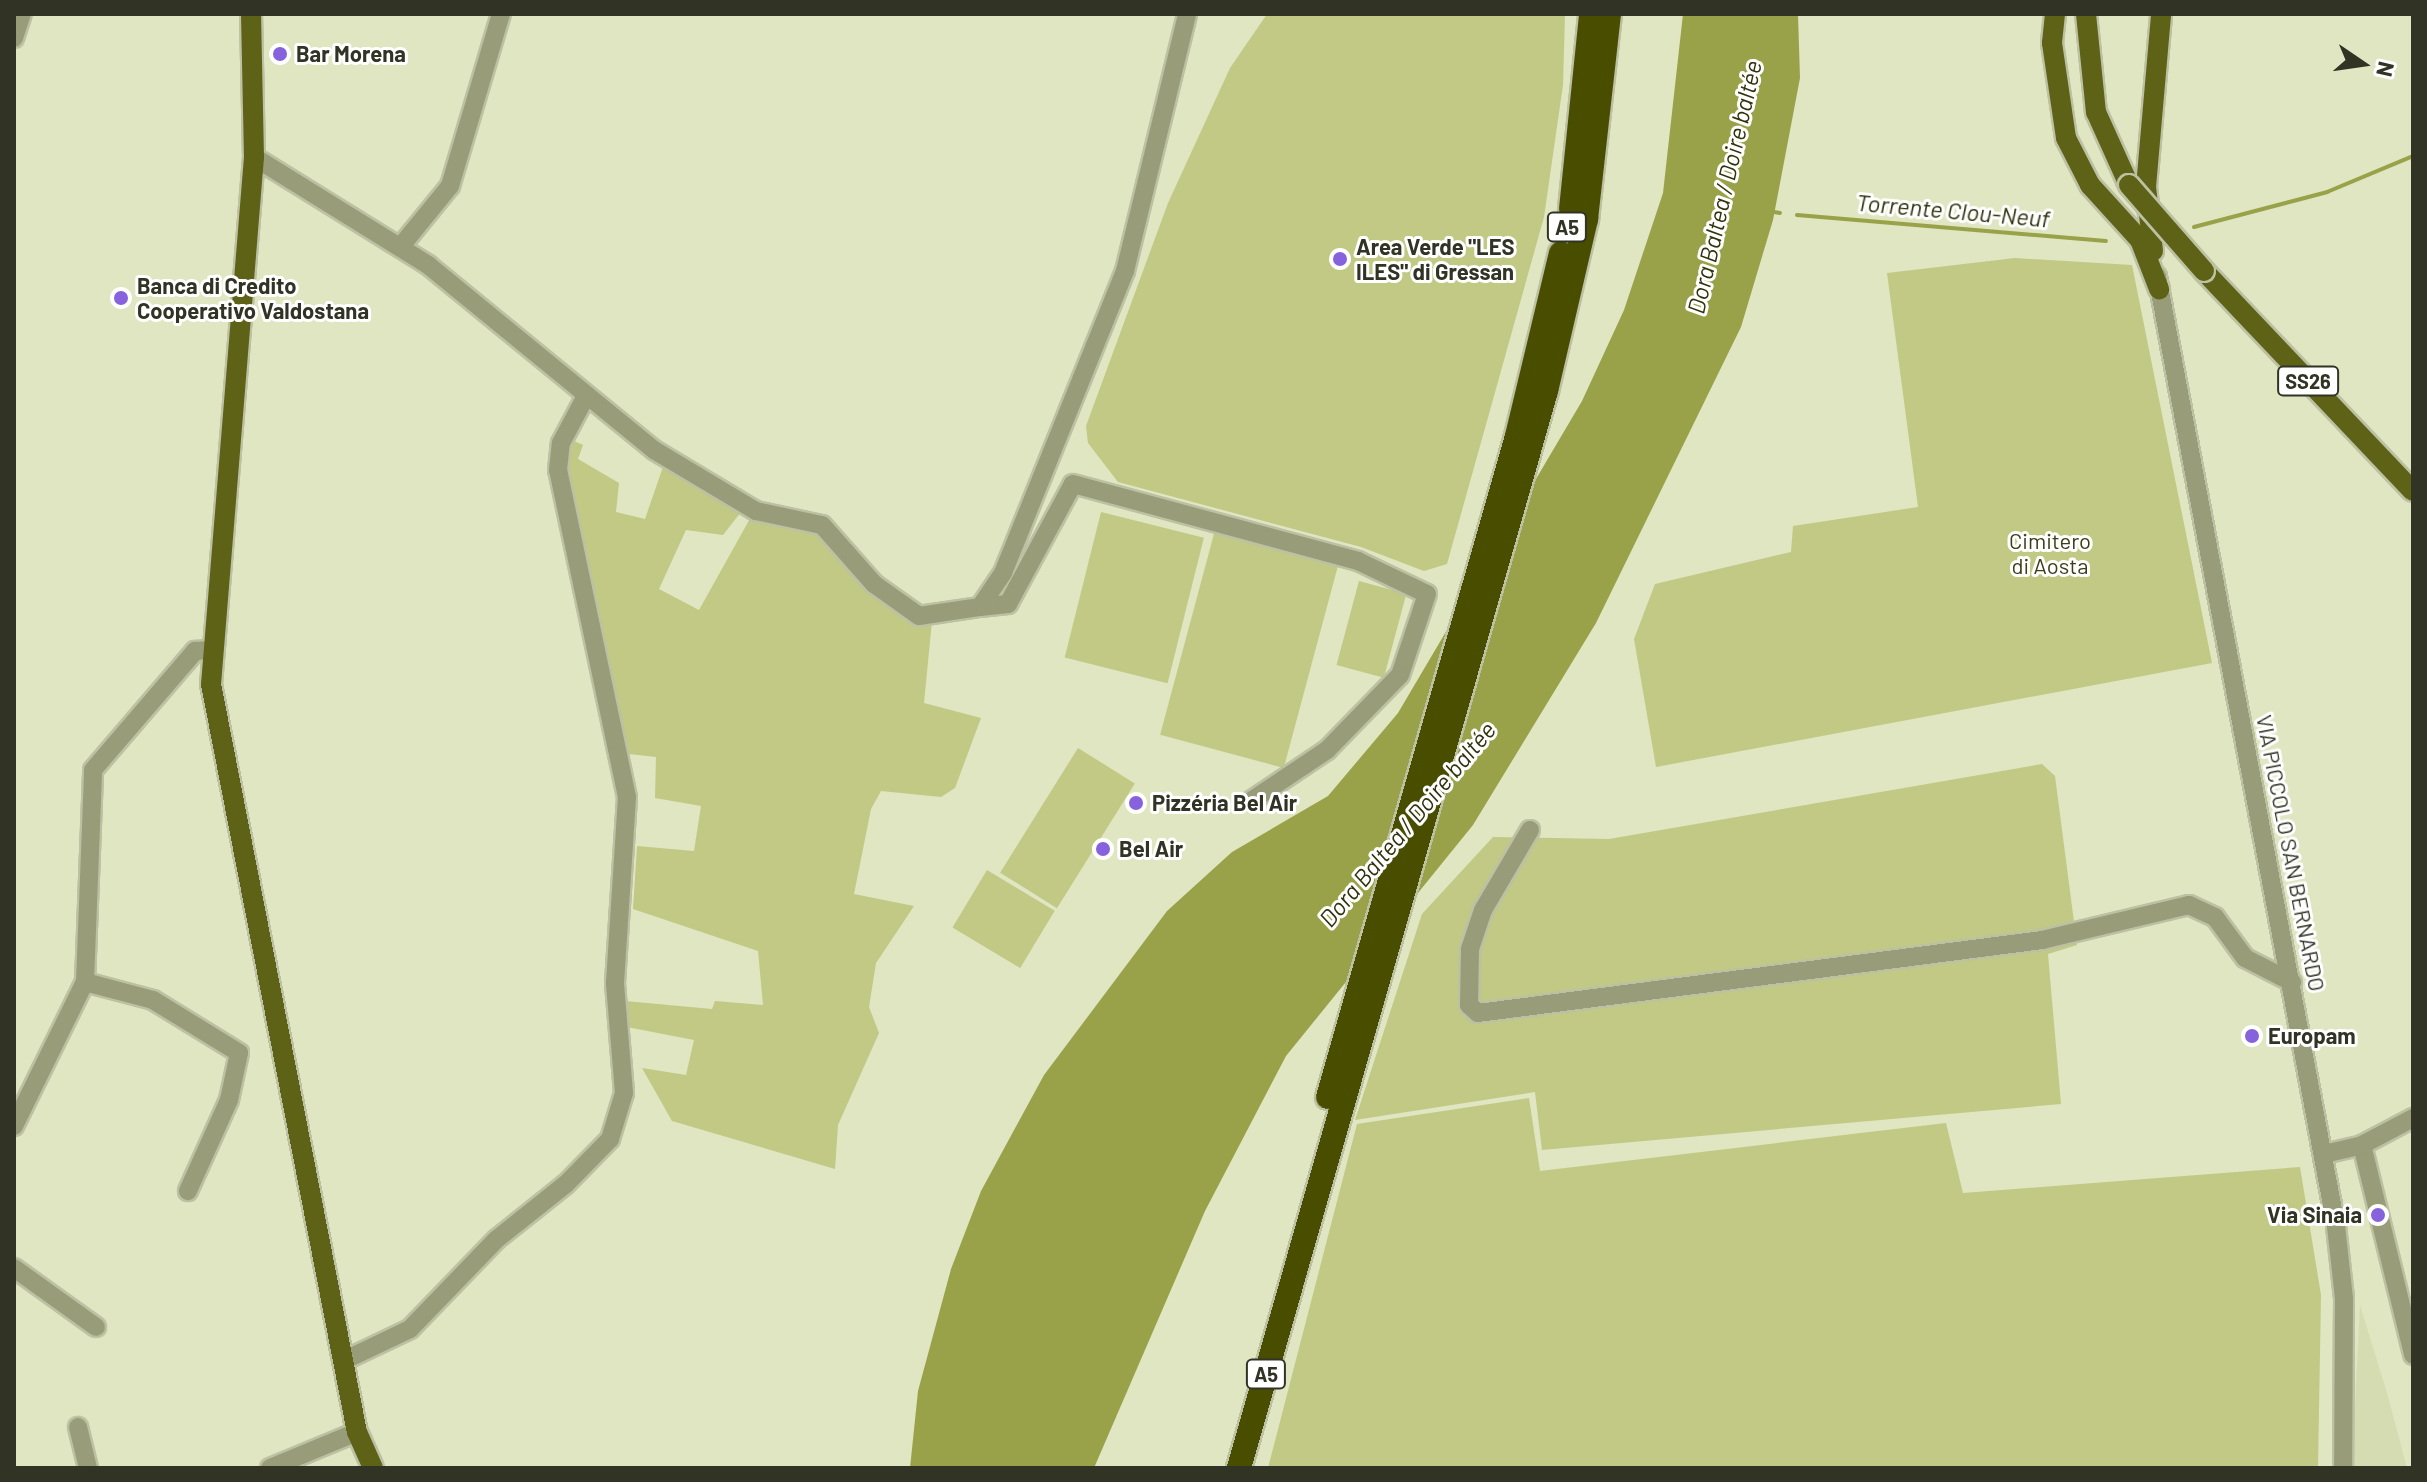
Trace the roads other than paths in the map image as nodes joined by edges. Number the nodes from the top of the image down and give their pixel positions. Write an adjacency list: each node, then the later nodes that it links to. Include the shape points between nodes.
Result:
1 (22, 14): 10 (street)
2 (251, 14): 11 (main road)
3 (501, 14): 14 (street, via 450,186)
4 (1187, 14): 19 (street, via 1125,271 1003,573)
5 (1591, 14): 31 (highway, A5, via 1571,213 1517,436)
6 (1609, 14): 31 (highway, A5, via 1586,219 1546,391)
7 (2055, 14): 13 (main road, via 2052,43 2066,138 2090,185)
8 (2086, 14): 18 (main road, SS26, bridge, via 2096,112 2129,185)
9 (2161, 14): 12 (main road)
10 (14, 38)
11 (254, 157): 14 (street, via 329,209); 20 (main road)
12 (2149, 216): 13 (main road); 15 (main road)
13 (2126, 224): 16 (main road, via 2140,240)
14 (401, 246): 17 (street)
15 (2153, 251): 16 (street, VIA PICCOLO SAN BERNARDO)
16 (2159, 289): 24 (street, VIA PICCOLO SAN BERNARDO)
17 (586, 396): 19 (street, via 654,450 756,511 822,525 874,584 919,616); 34 (street, via 561,443 558,470 627,797 615,983 624,1093 610,1139 566,1184 497,1239 410,1329)
18 (2413, 491)
19 (980, 607): 21 (street, via 1008,604 1073,484 1358,561 1427,594 1400,675 1327,750)
20 (211, 650): 23 (street, via 195,651 93,770); 34 (main road, via 211,684)
21 (1251, 801)
22 (1530, 830): 24 (street, via 1483,910 1470,949 1469,1005 1478,1013 2042,940 2189,905 2215,917 2245,958)
23 (85, 982): 26 (street); 29 (street, via 153,1000 239,1053 229,1100)
24 (2292, 982): 28 (street, VIA PICCOLO SAN BERNARDO)
25 (2413, 1118): 27 (street)
26 (14, 1126)
27 (2362, 1145): 28 (street); 33 (street)
28 (2324, 1154): 42 (street, VIA PICCOLO SAN BERNARDO, via 2344,1299)
29 (188, 1191)
30 (14, 1268): 32 (street)
31 (1284, 1282): 40 (highway, A5); 41 (highway, A5)
32 (96, 1327)
33 (2413, 1355)
34 (343, 1361): 36 (main road)
35 (78, 1427): 37 (street)
36 (357, 1432): 38 (street); 39 (main road)
37 (88, 1468)
38 (270, 1468)
39 (373, 1468)
40 (1222, 1468)
41 (1239, 1468)
42 (2343, 1468)

